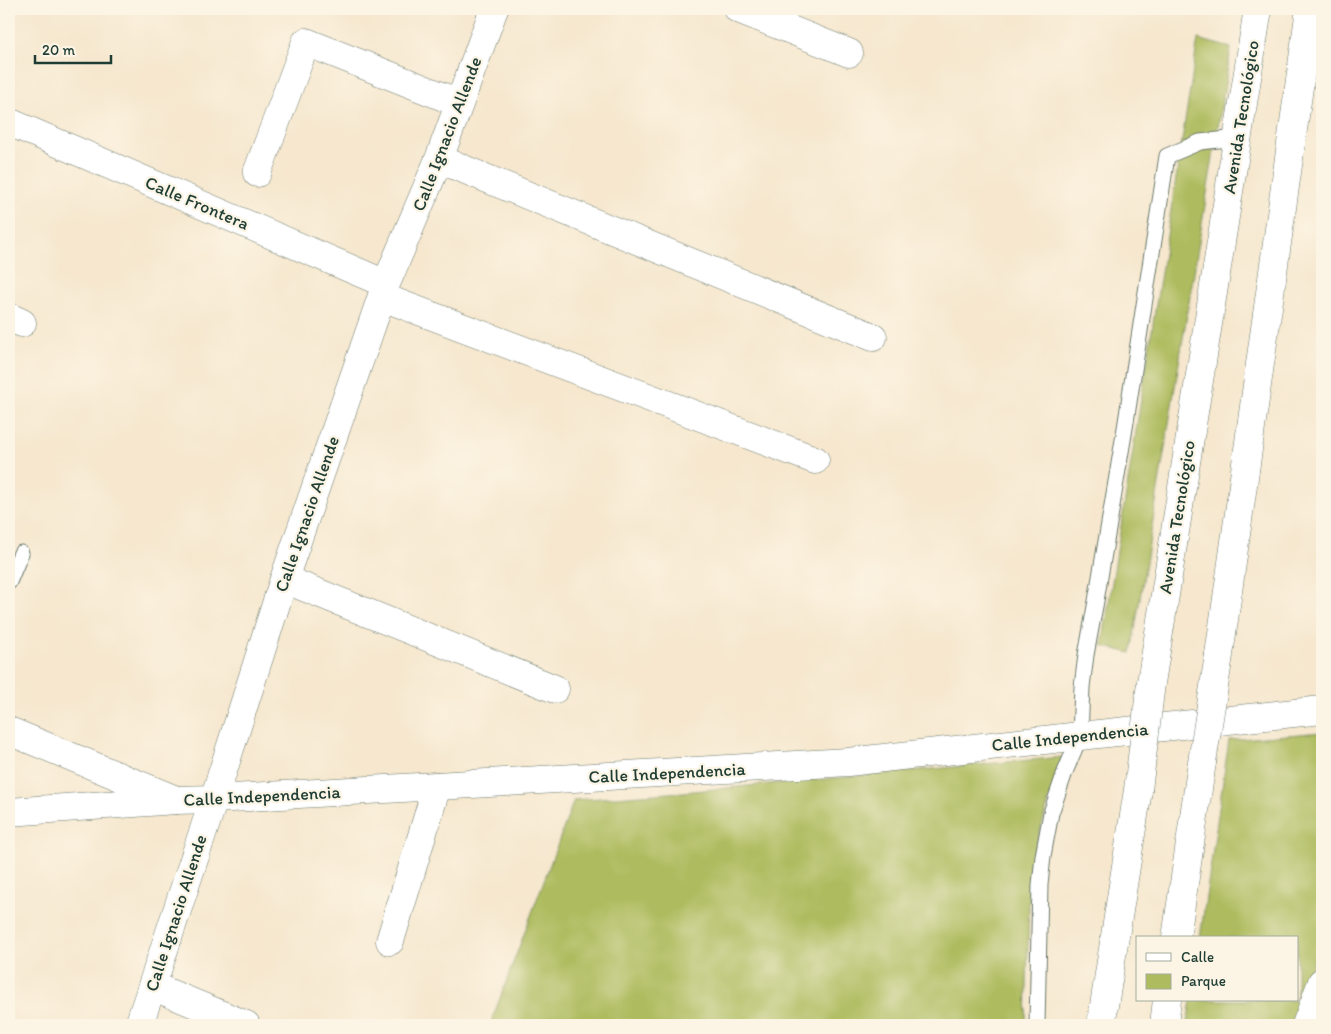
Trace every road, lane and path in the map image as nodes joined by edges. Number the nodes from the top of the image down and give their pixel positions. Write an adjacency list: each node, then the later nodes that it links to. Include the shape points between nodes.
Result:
1 (494, 9): 6 (street, Calle Ignacio Allende)
2 (738, 9): 5 (street)
3 (1258, 9): 8 (street, Avenida Tecnológico)
4 (1310, 9): 25 (street, bridge)
5 (849, 54)
6 (459, 103): 9 (street, Calle Ignacio Allende); 10 (street, via 306,42)
7 (9, 122): 11 (street, Calle Frontera)
8 (1237, 138): 20 (lane, via 1200,142 1167,156 1086,655); 33 (street, Avenida Tecnológico, bridge, via 1151,682 1138,790)
9 (439, 159): 11 (street, Calle Ignacio Allende); 12 (street)
10 (257, 172)
11 (384, 291): 13 (street, Calle Frontera); 15 (street, Calle Ignacio Allende)
12 (872, 337)
13 (814, 460)
14 (21, 553): 16 (lane)
15 (284, 579): 17 (street); 22 (street, Calle Ignacio Allende)
16 (9, 582)
17 (555, 690)
18 (1322, 710): 20 (street, Calle Independencia)
19 (9, 731): 23 (street)
20 (1080, 736): 21 (street, Calle Independencia, via 848,762); 32 (lane, via 1051,813 1043,856)
21 (437, 786): 22 (street, Calle Independencia); 26 (street)
22 (214, 799): 23 (street, Calle Independencia); 28 (street, Calle Ignacio Allende)
23 (176, 800): 24 (street, Calle Independencia)
24 (9, 812)
25 (1176, 936)
26 (390, 941)
27 (1322, 984): 35 (street)
28 (152, 986): 30 (street, Calle Ignacio Allende); 31 (street)
29 (1167, 1002): 34 (street)
30 (138, 1025)
31 (246, 1025)
32 (1037, 1025)
33 (1101, 1025)
34 (1164, 1025)
35 (1306, 1025)

